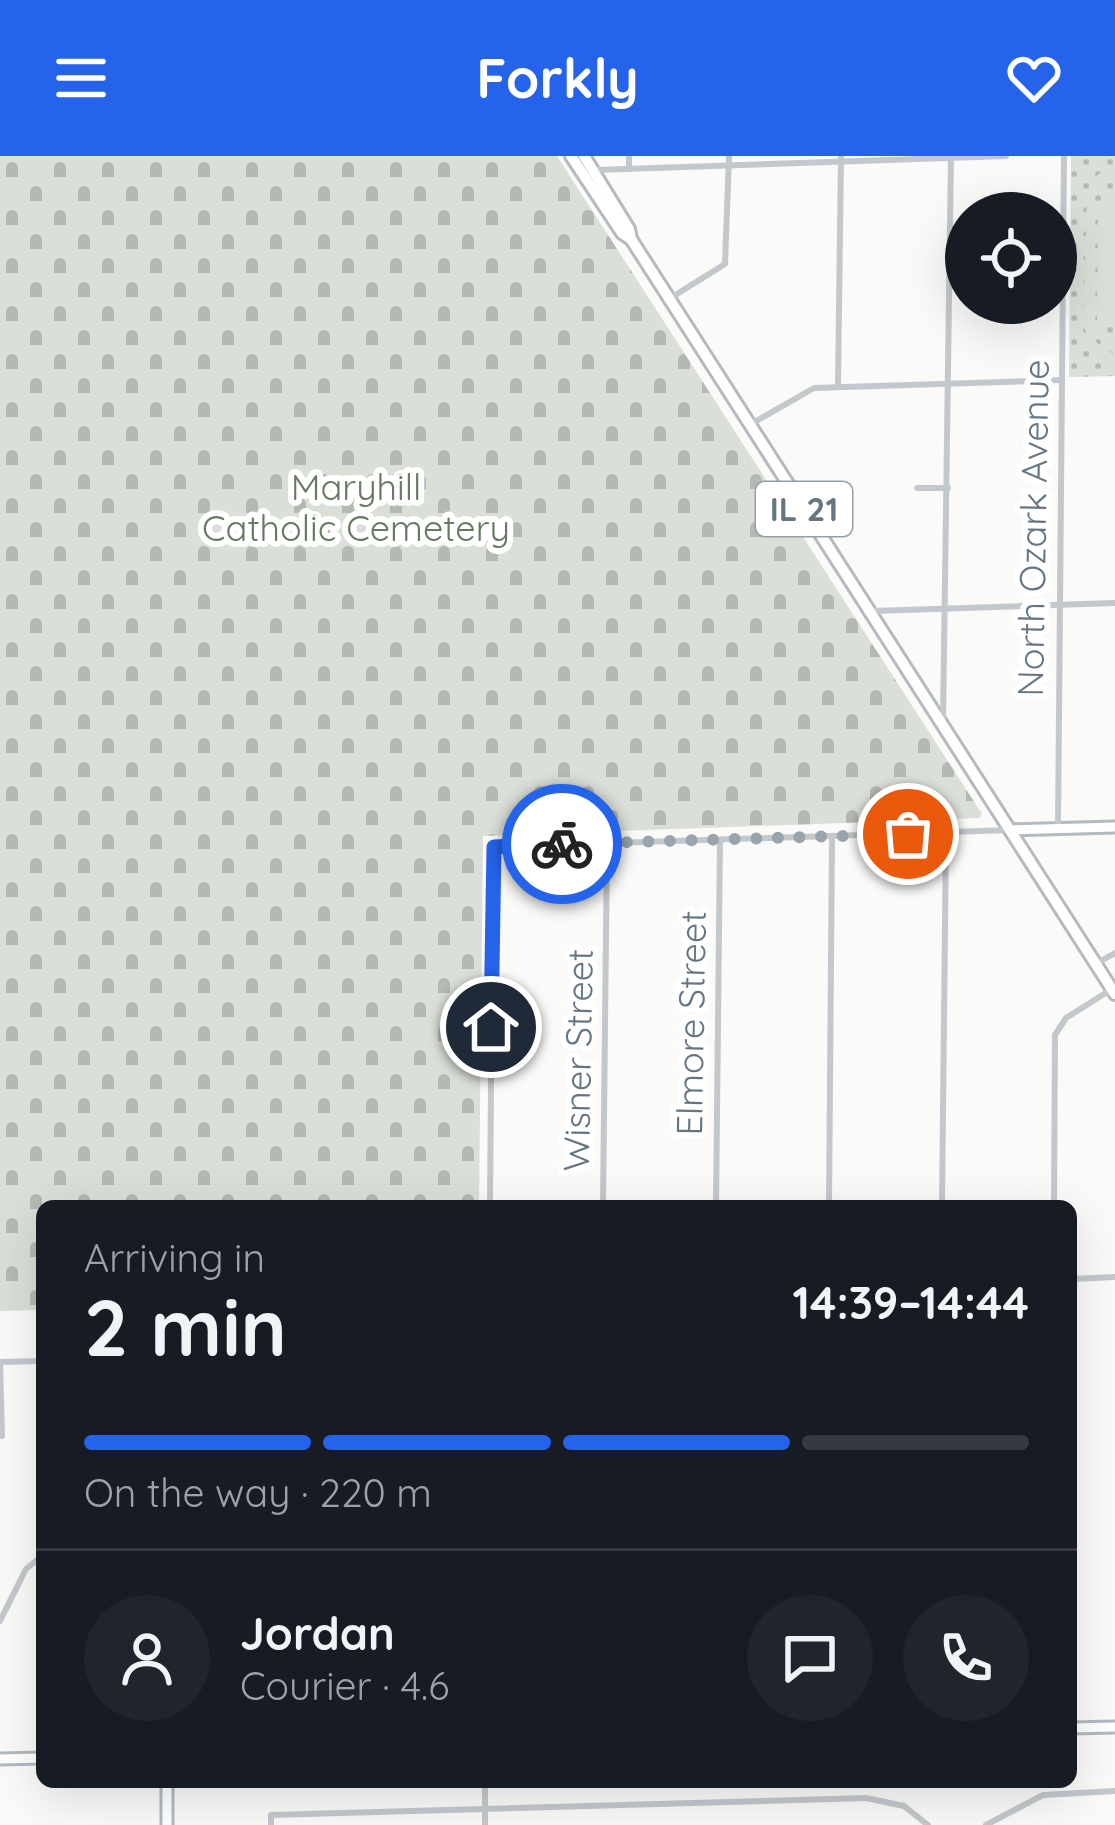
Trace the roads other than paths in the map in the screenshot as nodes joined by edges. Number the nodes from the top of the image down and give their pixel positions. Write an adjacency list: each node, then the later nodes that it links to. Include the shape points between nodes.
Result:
1 (571, 156): 11 (main road, IL 21)
2 (584, 156): 10 (main road, IL 21)
3 (629, 156): 9 (street)
4 (1006, 156): 6 (street)
5 (1064, 156): 13 (street, North Ozark Avenue)
6 (951, 157): 7 (street); 14 (street)
7 (841, 159): 8 (street); 15 (street)
8 (728, 161): 9 (street); 12 (street, via 725,264)
9 (629, 169): 10 (street)
10 (593, 170): 11 (main road, IL 21)
11 (631, 239): 12 (main road, IL 21)
12 (670, 299): 16 (main road, IL 21)
13 (1062, 380): 14 (street); 20 (street, North Ozark Avenue)
14 (949, 382): 15 (street); 18 (street)
15 (838, 386): 16 (street, via 804,391)
16 (750, 425): 22 (main road, IL 21)
17 (917, 488): 18 (street)
18 (949, 488): 21 (street)
19 (1115, 603): 20 (street)
20 (1060, 605): 21 (street); 25 (street, North Ozark Avenue)
21 (948, 608): 22 (street); 23 (street)
22 (870, 611): 23 (main road, IL 21)
23 (943, 724): 26 (main road, IL 21)
24 (1115, 827): 25 (street)
25 (1058, 828): 26 (street)
26 (1010, 830): 27 (street); 32 (main road, IL 21)
27 (946, 833): 28 (street); 38 (street)
28 (832, 837): 29 (street); 37 (street)
29 (720, 840): 30 (street); 36 (street, Elmore Street)
30 (607, 843): 34 (street, via 494,847); 35 (street, Wisner Street)
31 (1115, 953): 32 (street)
32 (1096, 964): 33 (main road, IL 21)
33 (1113, 992): 39 (street, via 1066,1018 1055,1035)
34 (490, 1200)
35 (603, 1200)
36 (716, 1200)
37 (829, 1200)
38 (942, 1200)
39 (1054, 1200)
40 (1115, 1277): 41 (street)
41 (1077, 1279)
42 (36, 1361): 43 (street)
43 (0, 1362): 44 (street)
44 (2, 1436)
45 (36, 1560): 46 (street)
46 (0, 1621)
47 (1115, 1726): 48 (street)
48 (1077, 1728)
49 (36, 1758): 50 (street)
50 (0, 1760)
51 (167, 1788): 57 (street)
52 (485, 1788): 56 (street)
53 (1051, 1788): 55 (street)
54 (1115, 1791): 55 (street)
55 (1051, 1793): 61 (street)
56 (485, 1810): 58 (street, via 272,1815); 59 (street); 60 (street, via 879,1798)
57 (167, 1825)
58 (271, 1825)
59 (485, 1825)
60 (928, 1825)
61 (986, 1825)

